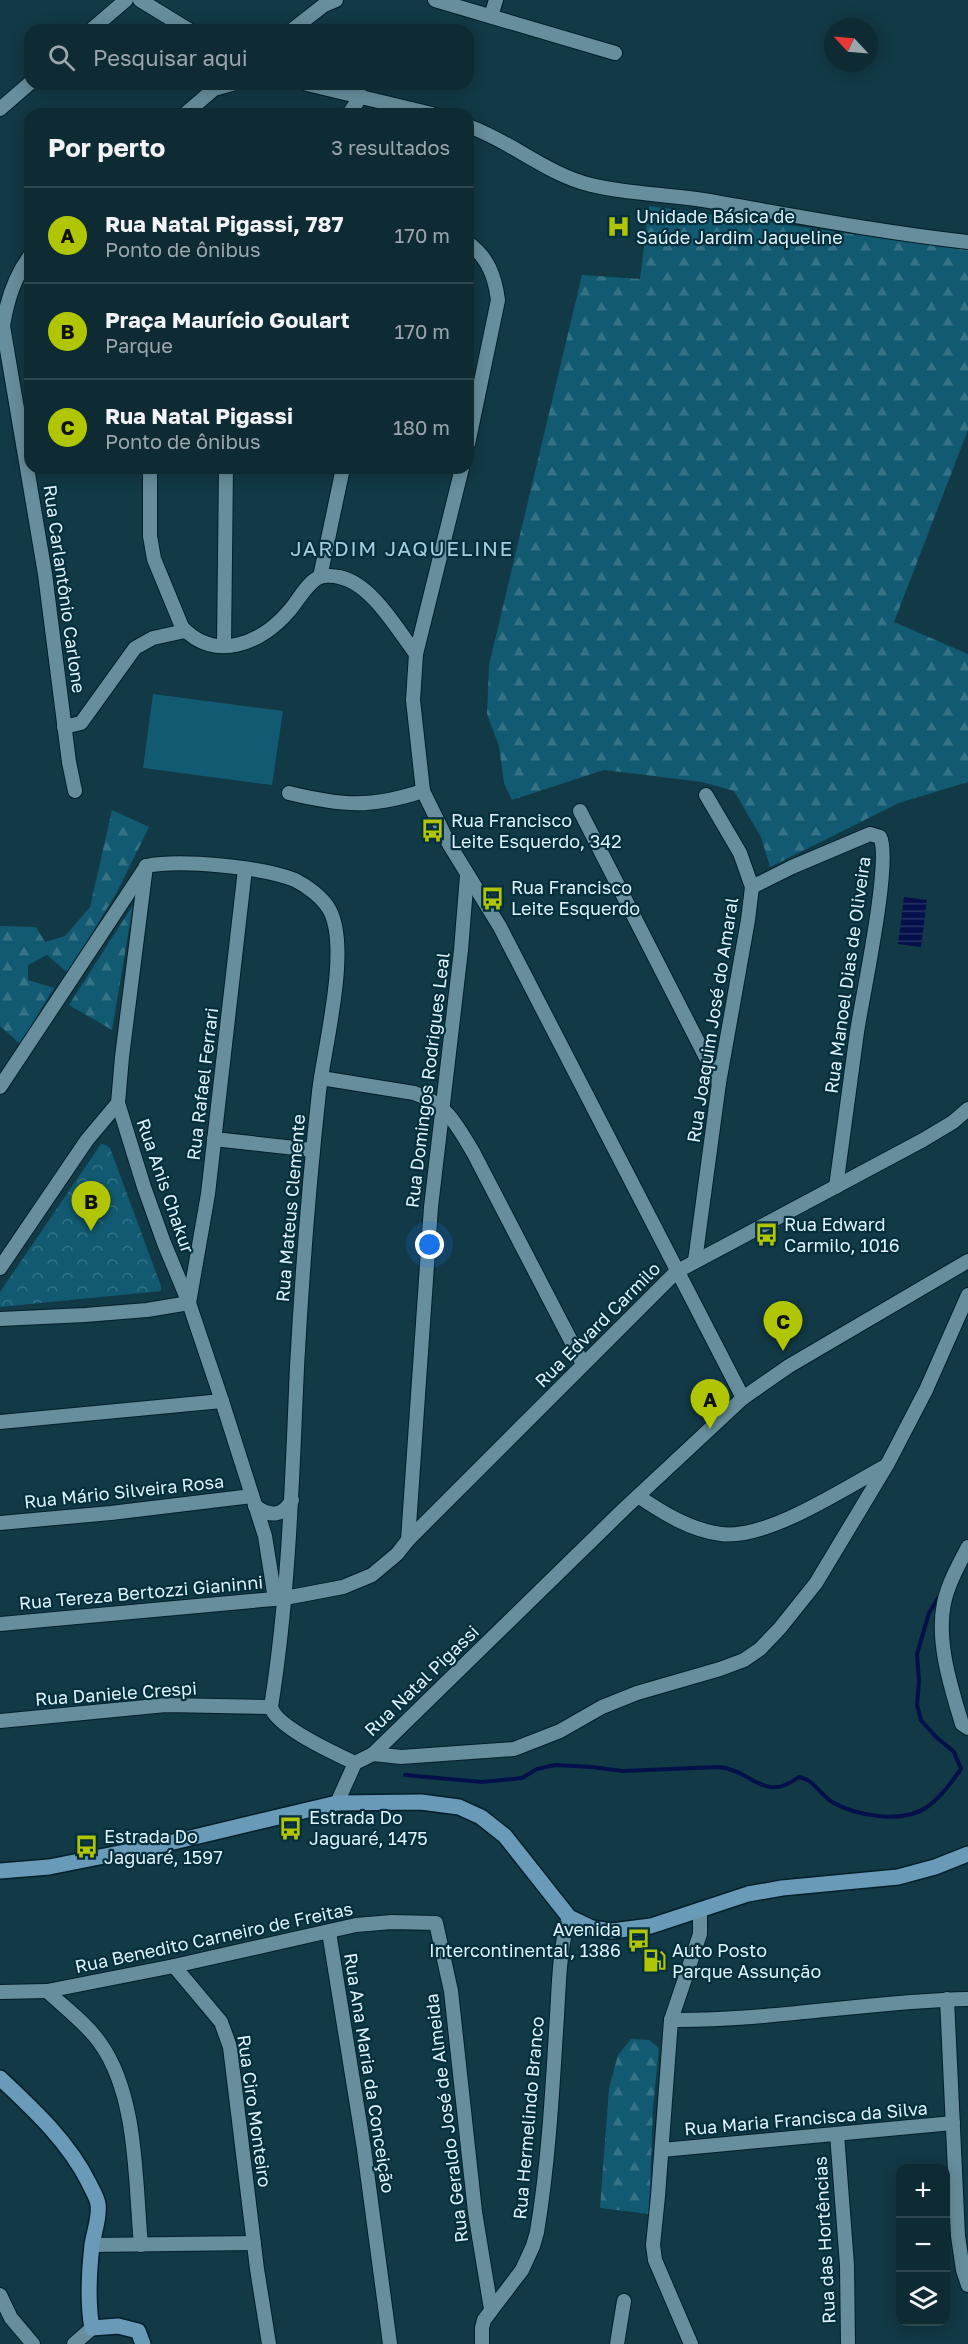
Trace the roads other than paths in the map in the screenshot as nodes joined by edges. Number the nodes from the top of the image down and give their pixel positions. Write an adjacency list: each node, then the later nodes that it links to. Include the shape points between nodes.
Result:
1 (126, 0): 7 (street)
2 (140, 0): 8 (street)
3 (336, 0): 9 (street)
4 (435, 0): 6 (street)
5 (496, 0): 6 (street)
6 (491, 16): 10 (street)
7 (98, 24)
8 (179, 24)
9 (300, 24)
10 (615, 53)
11 (24, 88): 18 (street)
12 (211, 90): 15 (street)
13 (334, 90): 14 (street)
14 (362, 96): 16 (street); 17 (street)
15 (191, 108)
16 (353, 108)
17 (409, 108)
18 (0, 109)
19 (474, 129): 20 (street, via 567,177 591,185)
20 (968, 242)
21 (474, 249): 23 (street, via 488,263 498,300)
22 (24, 266): 24 (street, Rua Carlantônio Carlone, via 6,304 3,326)
23 (474, 415)
24 (24, 450)
25 (28, 474): 34 (street, Rua Carlantônio Carlone)
26 (150, 474): 31 (street, via 154,559)
27 (226, 474): 32 (street)
28 (343, 474): 30 (street)
29 (461, 474): 33 (street)
30 (320, 577): 32 (street, via 267,631 247,643); 33 (street, via 339,577 367,591)
31 (185, 631): 32 (street, via 206,643); 34 (street, via 153,638 135,648 81,723)
32 (224, 646)
33 (416, 654): 36 (street, via 413,700)
34 (64, 727): 35 (street, Rua Carlantônio Carlone)
35 (75, 791)
36 (423, 791): 37 (street, via 358,805); 42 (street)
37 (290, 793)
38 (706, 795): 43 (street, Rua Joaquim José do Amaral, via 740,853)
39 (580, 812): 45 (street)
40 (146, 866): 41 (street, Rua Mateus Clemente, via 173,863); 46 (street); 47 (street, Rua Anis Chakur)
41 (245, 869): 44 (street, Rua Mateus Clemente, via 296,881 322,899 332,915 337,966); 50 (street, Rua Rafael Ferrari)
42 (467, 875): 48 (street, Rua Domingos Rodrigues Leal); 56 (street, via 500,927)
43 (752, 887): 45 (street, Rua Joaquim José do Amaral); 52 (street, Rua Manoel Dias de Oliveira, via 870,834 883,842 884,866)
44 (321, 1078): 48 (street, via 414,1093); 51 (street, Rua Mateus Clemente)
45 (719, 1083): 53 (street, Rua Joaquim José do Amaral)
46 (0, 1087)
47 (118, 1103): 55 (street, via 87,1140); 58 (street, Rua Anis Chakur, via 144,1187)
48 (443, 1107): 60 (street, via 473,1152); 69 (street, Rua Domingos Rodrigues Leal, via 430,1207)
49 (968, 1109): 52 (street, Rua Edvard Carmilo, via 923,1140)
50 (214, 1139): 51 (street); 58 (street, Rua Rafael Ferrari)
51 (313, 1150): 66 (street, Rua Mateus Clemente, via 304,1239)
52 (836, 1187): 53 (street, Rua Edvard Carmilo)
53 (695, 1261): 56 (street, Rua Edvard Carmilo)
54 (968, 1261): 61 (street, Rua Natal Pigassi, via 799,1360)
55 (0, 1268)
56 (676, 1272): 60 (street, Rua Edvard Carmilo); 61 (street)
57 (968, 1294): 64 (street, via 926,1390)
58 (189, 1303): 59 (street, via 147,1310); 62 (street, Rua Anis Chakur)
59 (0, 1319)
60 (583, 1364): 69 (street, Rua Edvard Carmilo)
61 (743, 1398): 65 (street, Rua Natal Pigassi)
62 (222, 1401): 63 (street); 67 (street, Rua Anis Chakur)
63 (0, 1422)
64 (887, 1465): 65 (street, via 801,1512 760,1530 739,1534 721,1534 682,1522); 76 (street, via 816,1583 771,1639 744,1660 616,1701 560,1731 514,1749 401,1757)
65 (638, 1496): 76 (street, Rua Natal Pigassi)
66 (292, 1500): 67 (street, via 281,1514 268,1514); 71 (street, Rua Mateus Clemente)
67 (254, 1501): 68 (street, Rua Mário Silveira Rosa); 71 (street, Rua Anis Chakur)
68 (0, 1523)
69 (408, 1540): 71 (street, Rua Edvard Carmilo, via 384,1566 359,1583)
70 (968, 1547): 75 (street, via 944,1600 942,1615 944,1653)
71 (280, 1598): 72 (street, Rua Tereza Bertozzi Gianinni); 73 (street, Rua Mateus Clemente)
72 (0, 1624)
73 (271, 1707): 74 (street, Rua Daniele Crespi, via 166,1705); 77 (street, via 275,1717 298,1733)
74 (0, 1720)
75 (965, 1726)
76 (373, 1754): 77 (street, Rua Natal Pigassi)
77 (355, 1763): 78 (street)
78 (337, 1803): 80 (street, via 154,1846 49,1867); 82 (street, via 422,1802 459,1807 481,1817 505,1836)
79 (968, 1854): 81 (street, via 898,1877 782,1888 748,1894)
80 (0, 1871)
81 (700, 1910): 82 (street, via 651,1926 622,1930 592,1928); 90 (street, via 700,1934)
82 (569, 1917): 101 (street, Rua Hermelindo Branco, via 562,1953 554,2076 537,2232 522,2270)
83 (436, 1923): 84 (street, Rua Benedito Carneiro de Freitas, via 372,1924); 101 (street, Rua Geraldo José de Almeida, via 451,1991 474,2198)
84 (329, 1932): 85 (street, Rua Benedito Carneiro de Freitas); 108 (street, Rua Ana Maria da Conceição)
85 (174, 1966): 86 (street, Rua Benedito Carneiro de Freitas); 95 (street, Rua Ciro Monteiro, via 227,2034)
86 (47, 1991): 87 (street, Rua Benedito Carneiro de Freitas); 97 (street, via 100,2043 119,2079 131,2133)
87 (0, 1992)
88 (968, 1998): 89 (street)
89 (947, 1999): 90 (street, via 744,2018); 92 (street)
90 (671, 2020): 94 (street)
91 (0, 2078): 96 (street, via 50,2127 87,2178 98,2204)
92 (953, 2123): 93 (street, Rua Maria Francisca da Silva); 98 (street, via 958,2235)
93 (837, 2134): 94 (street, Rua Maria Francisca da Silva); 103 (street, Rua das Hortências)
94 (662, 2150): 111 (street, via 652,2245)
95 (254, 2243): 97 (street); 107 (street, Rua Ciro Monteiro)
96 (92, 2245): 97 (street); 102 (street, via 88,2308)
97 (141, 2245)
98 (968, 2285)
99 (0, 2295): 104 (street, via 11,2318)
100 (624, 2301): 110 (street)
101 (491, 2309): 109 (street, via 482,2328)
102 (92, 2328): 105 (street); 106 (street, via 118,2326 138,2331)
103 (849, 2343)
104 (33, 2344)
105 (74, 2344)
106 (143, 2344)
107 (269, 2344)
108 (390, 2344)
109 (482, 2344)
110 (617, 2344)
111 (690, 2344)

